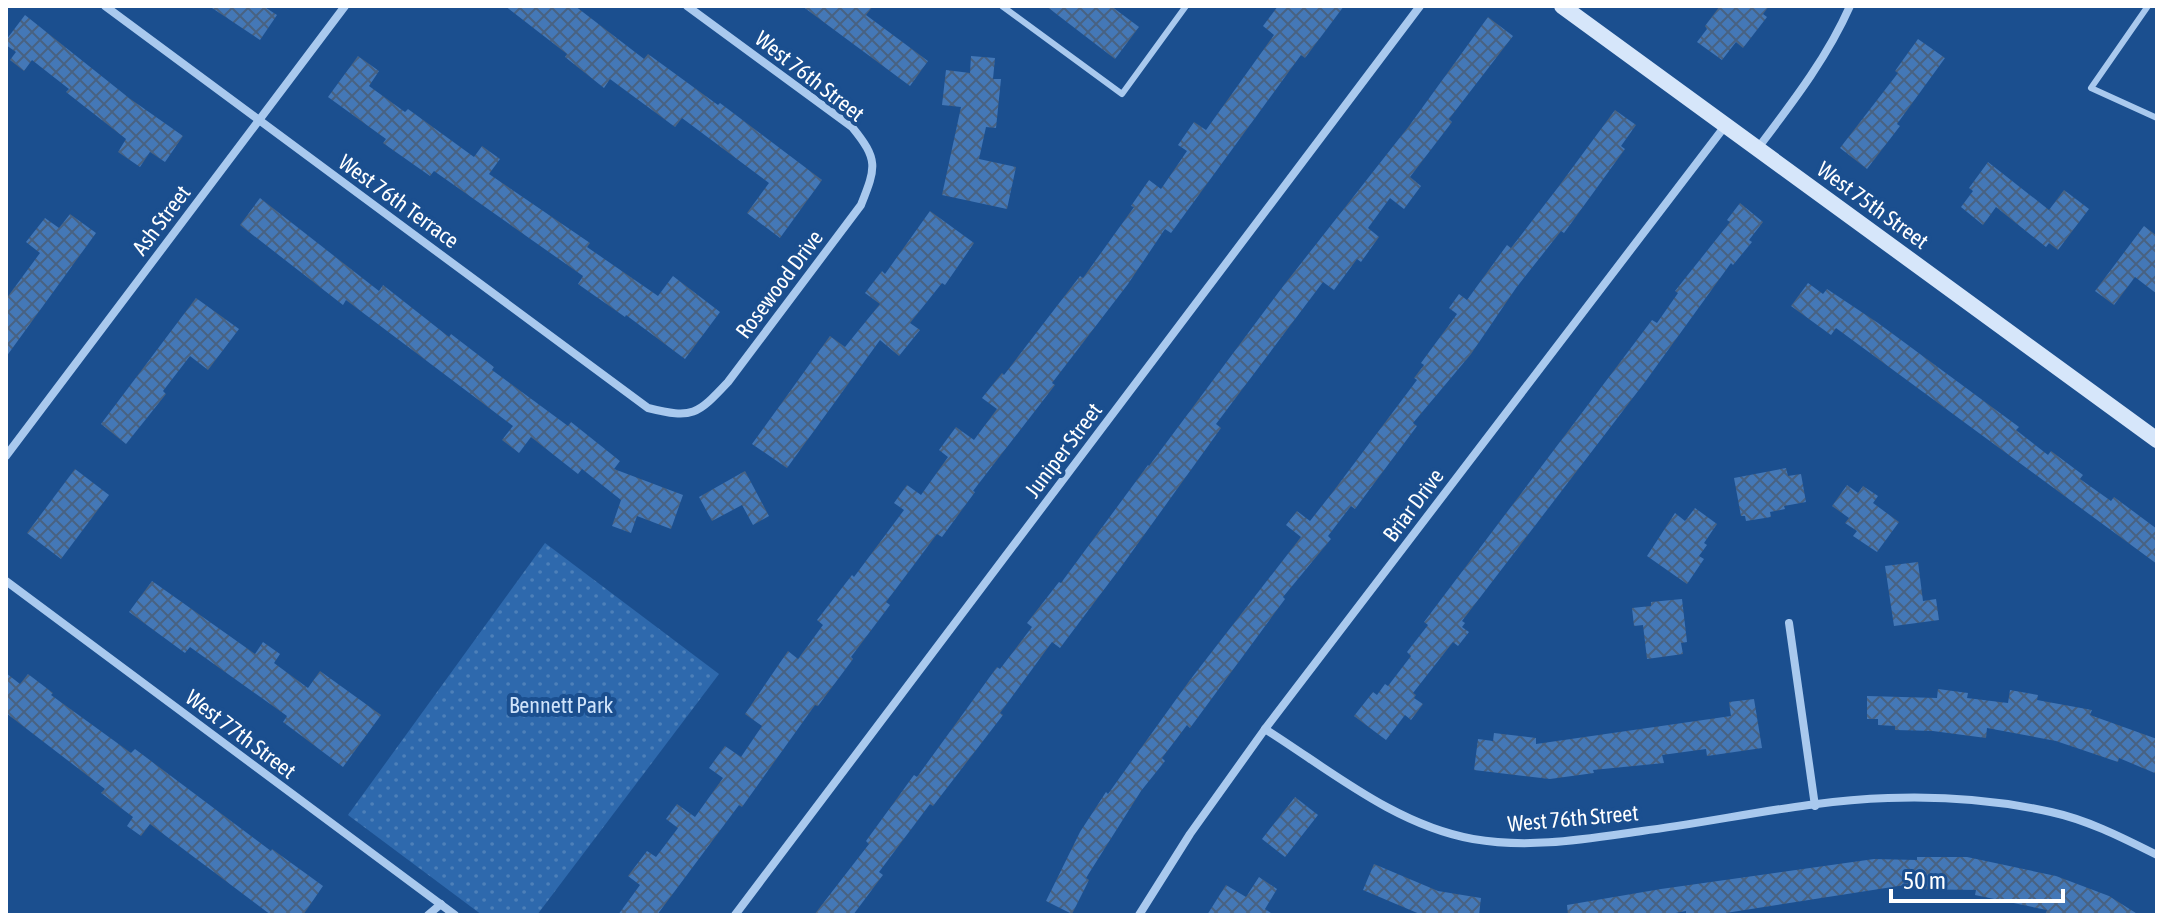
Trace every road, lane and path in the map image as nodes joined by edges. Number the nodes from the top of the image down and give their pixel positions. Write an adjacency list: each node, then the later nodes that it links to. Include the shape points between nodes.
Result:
1 (105, 6): 11 (street, West 76th Terrace)
2 (345, 6): 11 (street, Ash Street)
3 (687, 6): 14 (street, West 76th Street, via 852,127)
4 (1002, 6): 5 (lane, via 1122,94)
5 (1186, 6)
6 (1420, 6): 26 (street, Juniper Street)
7 (1562, 6): 12 (main road, West 75th Street)
8 (1850, 6): 13 (street, via 1799,95)
9 (2148, 6): 10 (lane, via 2091,88)
10 (2157, 118)
11 (258, 120): 15 (street, West 76th Terrace, via 648,408); 17 (street, Ash Street)
12 (1725, 125): 13 (main road, West 75th Street); 20 (street, Briar Drive)
13 (1758, 148): 16 (main road, West 75th Street)
14 (869, 149): 15 (street, Rosewood Drive, via 874,173 861,205 728,382 703,409)
15 (677, 415)
16 (2157, 440)
17 (6, 456)
18 (6, 581): 23 (street, West 77th Street)
19 (1789, 623): 21 (street)
20 (1265, 729): 21 (street, West 76th Street, via 1411,819 1501,843 1560,842); 27 (street, Briar Drive)
21 (1815, 806): 22 (street, West 76th Street, via 1886,797 1971,798 2053,812 2113,832)
22 (2157, 855)
23 (441, 904): 24 (street); 25 (street, West 77th Street)
24 (428, 915)
25 (455, 915)
26 (735, 915)
27 (1139, 915)

